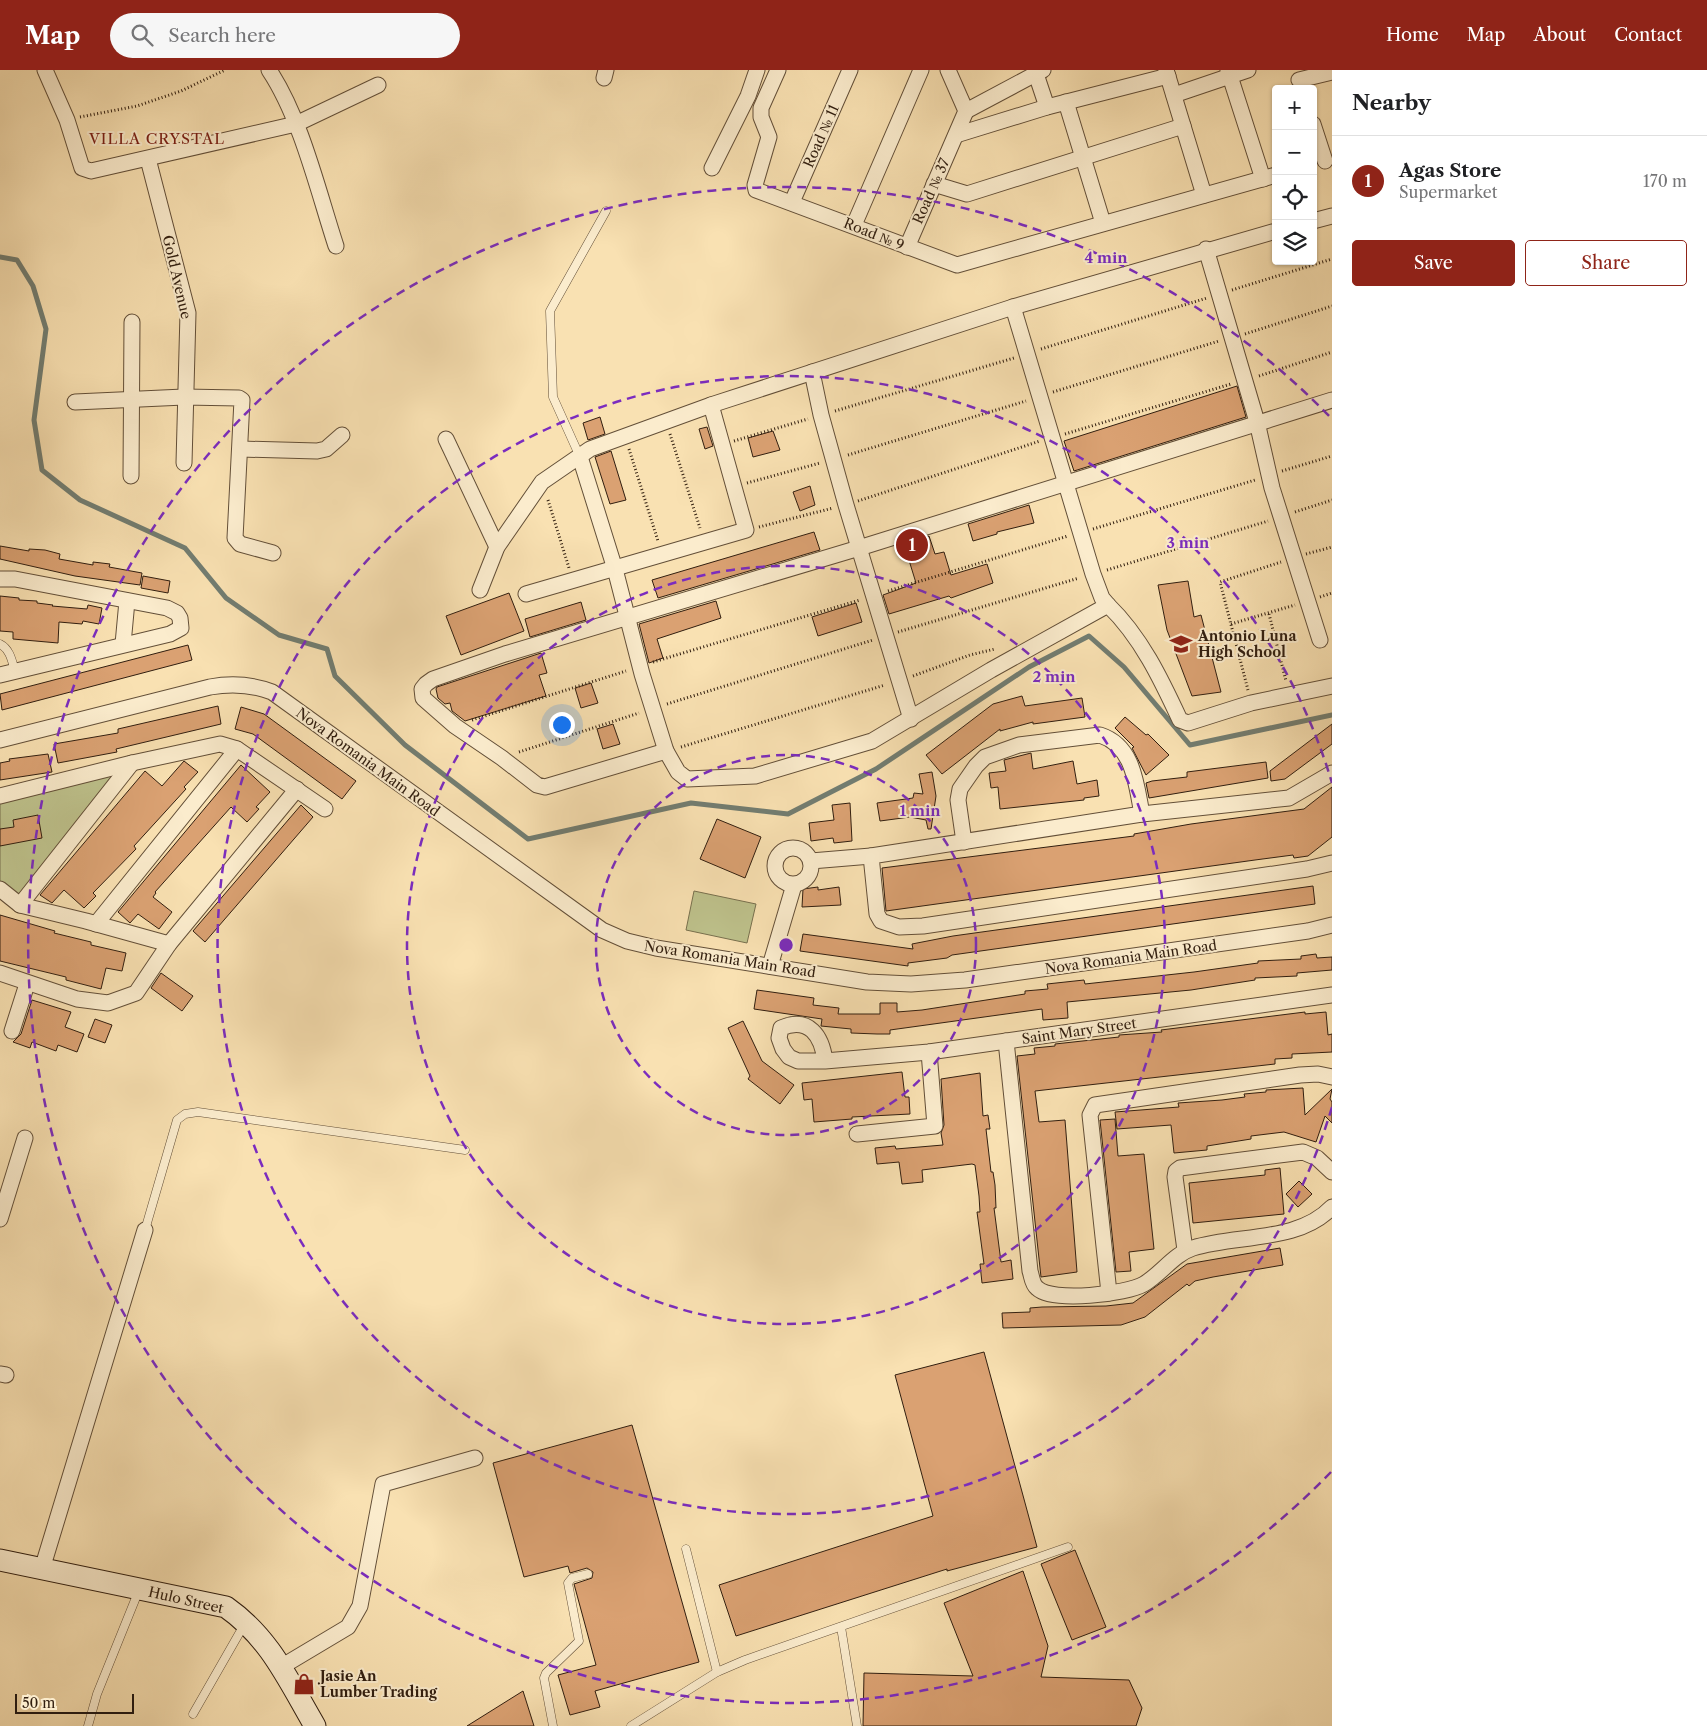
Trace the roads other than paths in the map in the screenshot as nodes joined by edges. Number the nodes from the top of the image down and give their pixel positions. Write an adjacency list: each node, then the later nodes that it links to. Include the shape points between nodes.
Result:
1 (44, 70): 24 (street, via 67,120 82,168 86,170)
2 (269, 70): 19 (street, via 278,82)
3 (757, 70): 26 (street, via 748,96)
4 (778, 70): 30 (street, Road № 9, via 761,108 769,137 756,188)
5 (850, 70): 30 (street, Road № 11)
6 (921, 70): 35 (street)
7 (948, 70): 18 (street)
8 (1248, 70): 12 (street)
9 (1039, 72): 17 (street); 18 (street)
10 (1332, 72): 13 (street)
11 (1167, 73): 15 (street); 16 (street)
12 (1229, 73): 15 (street); 27 (street)
13 (1299, 80)
14 (378, 85): 19 (street)
15 (1174, 95): 20 (street)
16 (1066, 102): 17 (street); 23 (street)
17 (1047, 107): 22 (street)
18 (966, 111): 22 (street, Road № 37)
19 (296, 124): 24 (street); 37 (street)
20 (1183, 126): 23 (street); 29 (street)
21 (1315, 130): 25 (street)
22 (956, 135): 28 (street, Road № 37)
23 (1083, 158): 28 (street, via 967,194); 34 (street)
24 (148, 159): 43 (street, Gold Avenue, via 188,313)
25 (1323, 161)
26 (712, 168)
27 (1269, 177): 29 (street)
28 (934, 184): 38 (street, Road № 37)
29 (1204, 195): 34 (street)
30 (792, 202): 35 (street, Road № 9)
31 (606, 211): 52 (lane, via 550,311 553,397)
32 (1332, 216): 33 (street)
33 (1317, 220)
34 (1103, 223): 38 (street, Road № 9, via 957,265)
35 (854, 225): 38 (street, Road № 9)
36 (1272, 232): 39 (street)
37 (336, 246)
38 (907, 247)
39 (1206, 250): 40 (street); 48 (street)
40 (1013, 307): 42 (street); 55 (street)
41 (132, 322): 44 (street)
42 (812, 372): 47 (street); 57 (street)
43 (184, 397): 44 (street); 51 (street, via 242,400); 53 (street, Gold Avenue)
44 (131, 399): 46 (street); 54 (street)
45 (1332, 400): 48 (street)
46 (75, 402)
47 (711, 405): 52 (street, via 590,450); 59 (street, via 746,530)
48 (1256, 422): 55 (street); 66 (street, via 1280,517)
49 (342, 434): 51 (street, via 326,449 317,451)
50 (446, 439): 56 (street)
51 (241, 449): 58 (street, via 235,538 240,544)
52 (580, 457): 56 (street, via 542,482); 59 (street)
53 (184, 463)
54 (131, 476)
55 (1064, 482): 57 (street); 64 (street, via 1093,574)
56 (498, 548): 61 (street)
57 (859, 548): 65 (street); 71 (street)
58 (273, 553)
59 (615, 569): 62 (street); 65 (street)
60 (0, 579): 63 (street)
61 (480, 590)
62 (526, 594)
63 (127, 602): 68 (street); 68 (street, via 172,610 180,618 181,628 170,634)
64 (1108, 605): 70 (street, via 1126,623 1144,649 1180,720 1188,723 1251,703); 71 (street)
65 (627, 618): 74 (street); 74 (street, via 505,654 426,684 422,689 423,698 455,726 537,786)
66 (1320, 640)
67 (0, 644): 69 (lane, via 10,655)
68 (123, 644): 69 (street)
69 (7, 673)
70 (1332, 686)
71 (911, 719): 74 (street, via 872,742 755,776 687,779 678,772)
72 (0, 740): 91 (street, Nova Romania Main Road, via 210,687 227,684 258,687 272,692 602,930 627,941 656,948)
73 (237, 748): 75 (street, via 220,744); 77 (street); 88 (street)
74 (666, 751)
75 (132, 763): 78 (street); 87 (street)
76 (1332, 772): 80 (street, via 1289,798)
77 (297, 789): 79 (street); 90 (street)
78 (0, 796)
79 (325, 809)
80 (1142, 814): 81 (street); 81 (street, via 1133,770 1120,746 1112,739 1100,735 1019,745 985,757 960,789 958,800)
81 (964, 842): 82 (street)
82 (871, 856): 83 (street); 84 (street, via 878,914 881,921 899,927 952,922)
83 (811, 862): 85 (street, via 810,874); 85 (street, via 804,851 797,848 779,854 775,871 783,881)
84 (1332, 863)
85 (794, 885): 91 (street)
86 (0, 889): 87 (street)
87 (20, 905): 88 (street)
88 (96, 924): 90 (street)
89 (1332, 925): 91 (street, Nova Romania Main Road, via 939,983 867,982)
90 (169, 944): 93 (street, via 136,993 108,1003 77,999)
91 (770, 966)
92 (0, 973): 93 (street)
93 (27, 984): 95 (street)
94 (1332, 995): 96 (street, Saint Mary Street)
95 (12, 1031)
96 (1006, 1041): 97 (street, Saint Mary Street); 108 (street, via 1032,1281 1044,1292 1076,1296)
97 (929, 1052): 98 (street, Saint Mary Street); 100 (street, via 935,1126)
98 (825, 1061)
99 (1332, 1077): 108 (street, via 1300,1075 1095,1105 1090,1115)
100 (857, 1134)
101 (25, 1138): 105 (street)
102 (465, 1150): 106 (lane, via 198,1112 186,1114 177,1120)
103 (1332, 1172): 107 (street, via 1317,1158 1303,1152 1180,1168 1175,1177)
104 (1332, 1207): 107 (street, via 1322,1217 1298,1228)
105 (0, 1218)
106 (146, 1230): 113 (street)
107 (1185, 1250): 108 (street, via 1144,1284)
108 (1109, 1293)
109 (475, 1458): 118 (street, via 383,1484 355,1619 348,1627)
110 (1068, 1547): 117 (lane)
111 (686, 1549): 119 (lane)
112 (0, 1560): 113 (main road, Hulo Street)
113 (42, 1569): 115 (main road, Hulo Street)
114 (588, 1574): 123 (lane, via 572,1578 568,1583 579,1641 544,1678)
115 (139, 1590): 116 (main road, Hulo Street, via 226,1607); 121 (lane, via 97,1694)
116 (246, 1622): 118 (main road, Hulo Street, via 262,1638); 120 (lane)
117 (841, 1627): 119 (lane); 125 (lane)
118 (281, 1668): 122 (main road, Hulo Street)
119 (717, 1672): 124 (lane)
120 (193, 1714)
121 (88, 1726)
122 (315, 1726)
123 (553, 1726)
124 (632, 1726)
125 (857, 1726)

